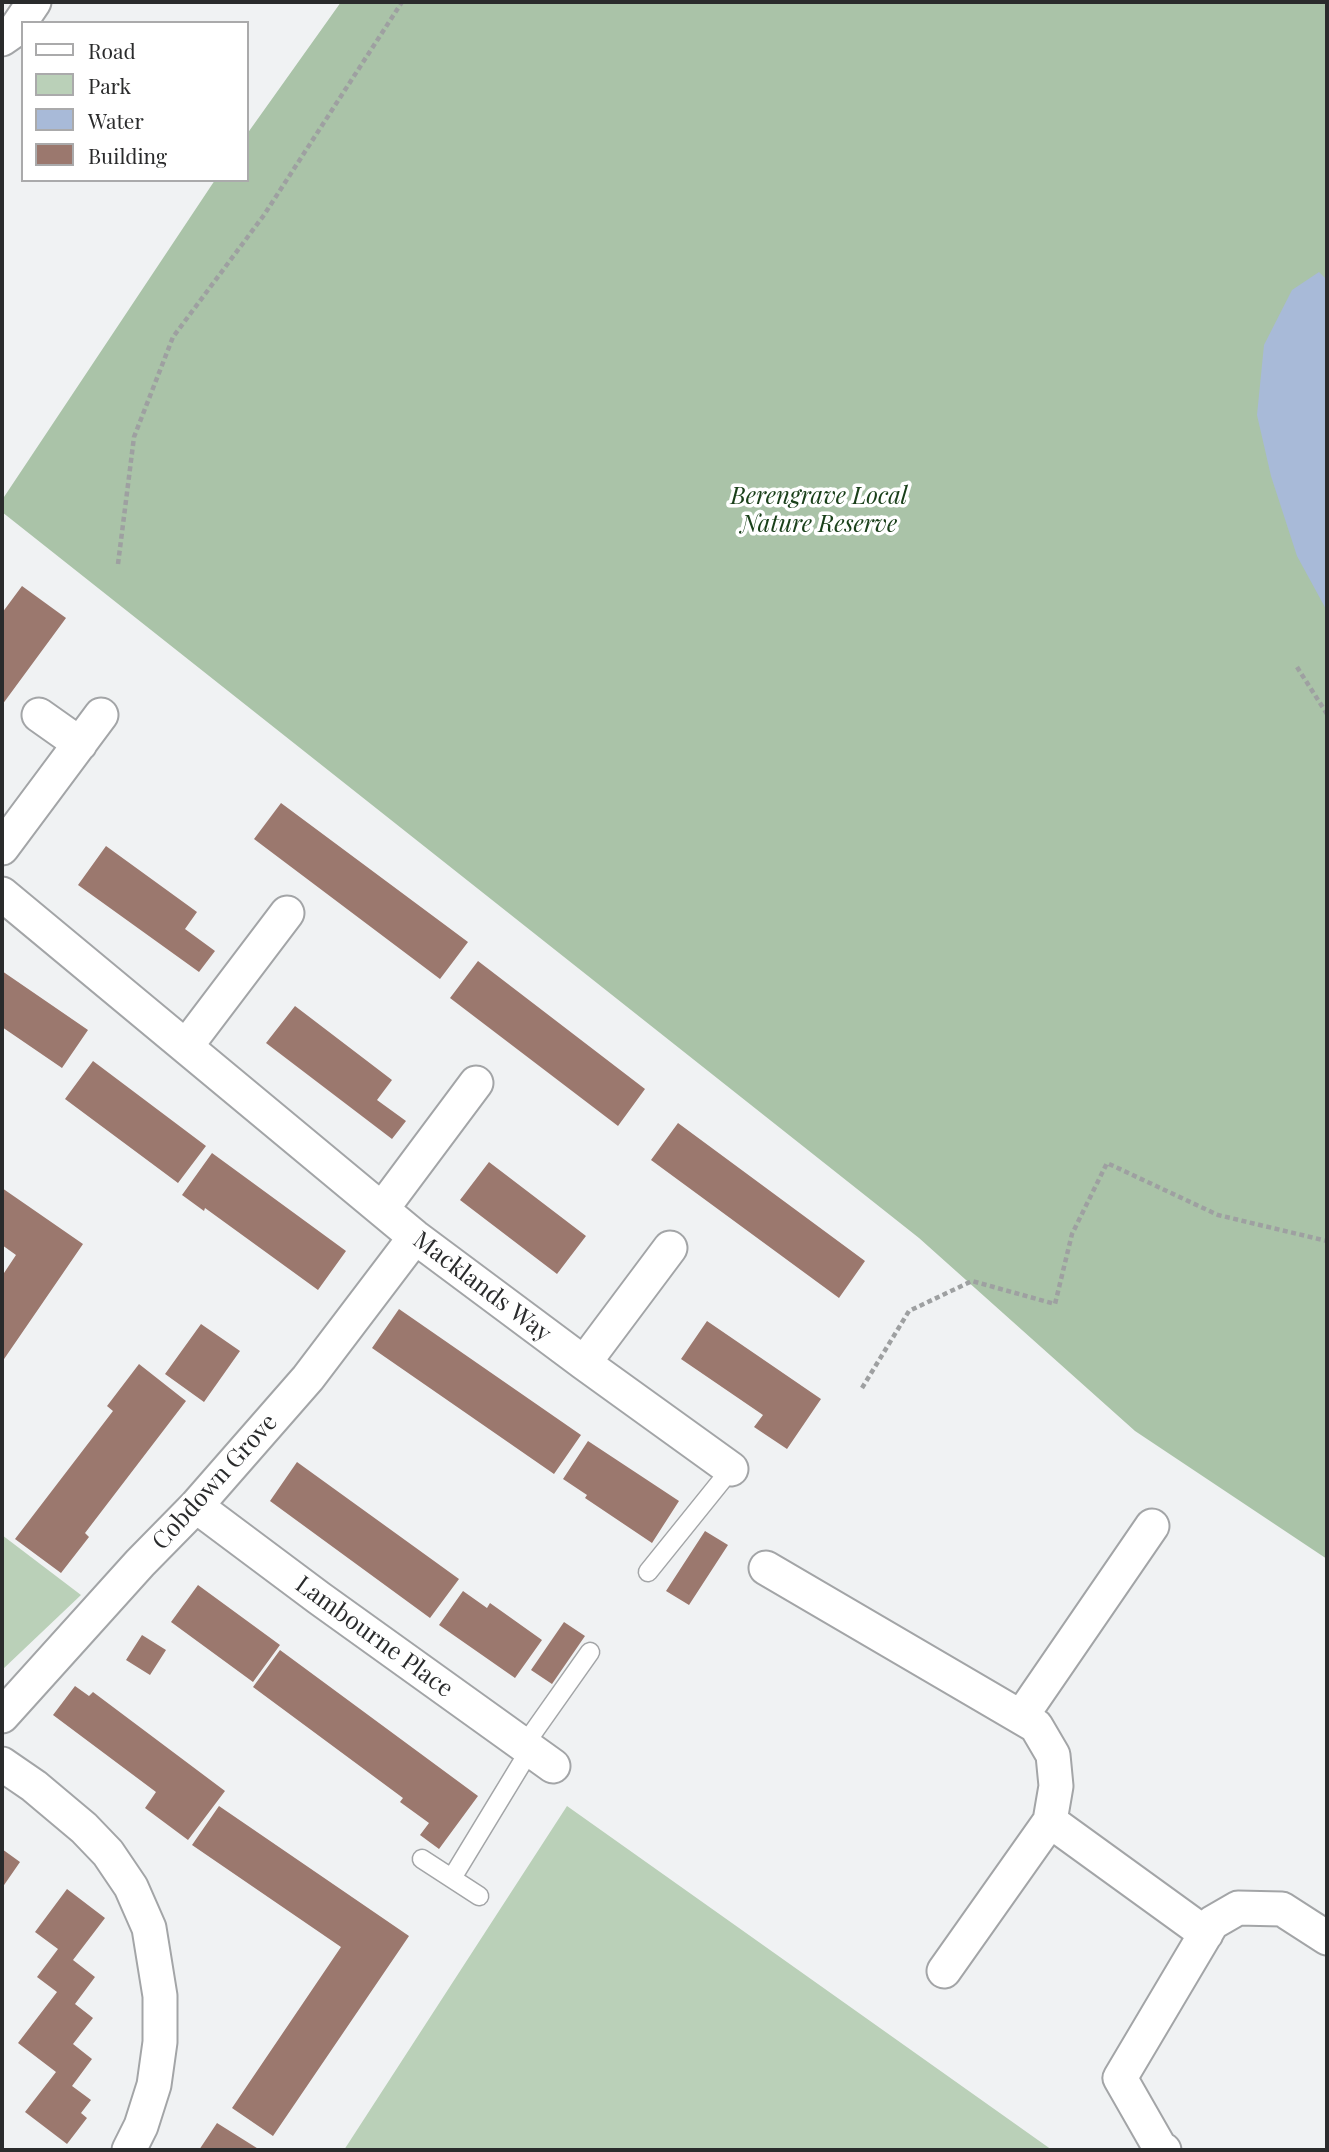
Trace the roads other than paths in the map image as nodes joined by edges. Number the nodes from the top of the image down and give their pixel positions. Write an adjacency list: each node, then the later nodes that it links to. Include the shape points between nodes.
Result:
1 (34, 2): 3 (street)
2 (21, 21): 4 (street)
3 (21, 21)
4 (2, 39)
5 (39, 715): 7 (street)
6 (101, 715): 7 (street)
7 (80, 744): 8 (street)
8 (2, 848)
9 (2, 894): 11 (street, Macklands Way)
10 (288, 914): 11 (street)
11 (187, 1045): 13 (street, Macklands Way)
12 (476, 1083): 13 (street)
13 (382, 1209): 14 (street, Macklands Way)
14 (415, 1237): 16 (street, Macklands Way); 18 (street, Cobdown Grove, via 308,1378)
15 (670, 1248): 16 (street)
16 (584, 1363): 17 (street, Macklands Way)
17 (731, 1469): 21 (lane)
18 (196, 1506): 23 (street, Cobdown Grove); 25 (street, Lambourne Place)
19 (1152, 1526): 24 (street)
20 (766, 1568): 24 (street)
21 (648, 1572)
22 (590, 1652): 25 (lane)
23 (2, 1716)
24 (1021, 1717): 27 (street, via 1036,1726 1053,1755 1056,1786)
25 (536, 1753): 29 (lane)
26 (2, 1764): 34 (street, via 84,1828 107,1853 131,1887 149,1928 160,1996 160,2042 154,2085 142,2126)
27 (1050, 1821): 31 (street); 33 (street)
28 (422, 1858): 29 (lane)
29 (452, 1878): 30 (lane)
30 (478, 1896)
31 (1206, 1934): 32 (street, via 1212,1923 1238,1908 1282,1909); 35 (street, via 1120,2078)
32 (1327, 1938)
33 (944, 1971)
34 (129, 2150)
35 (1164, 2150)

